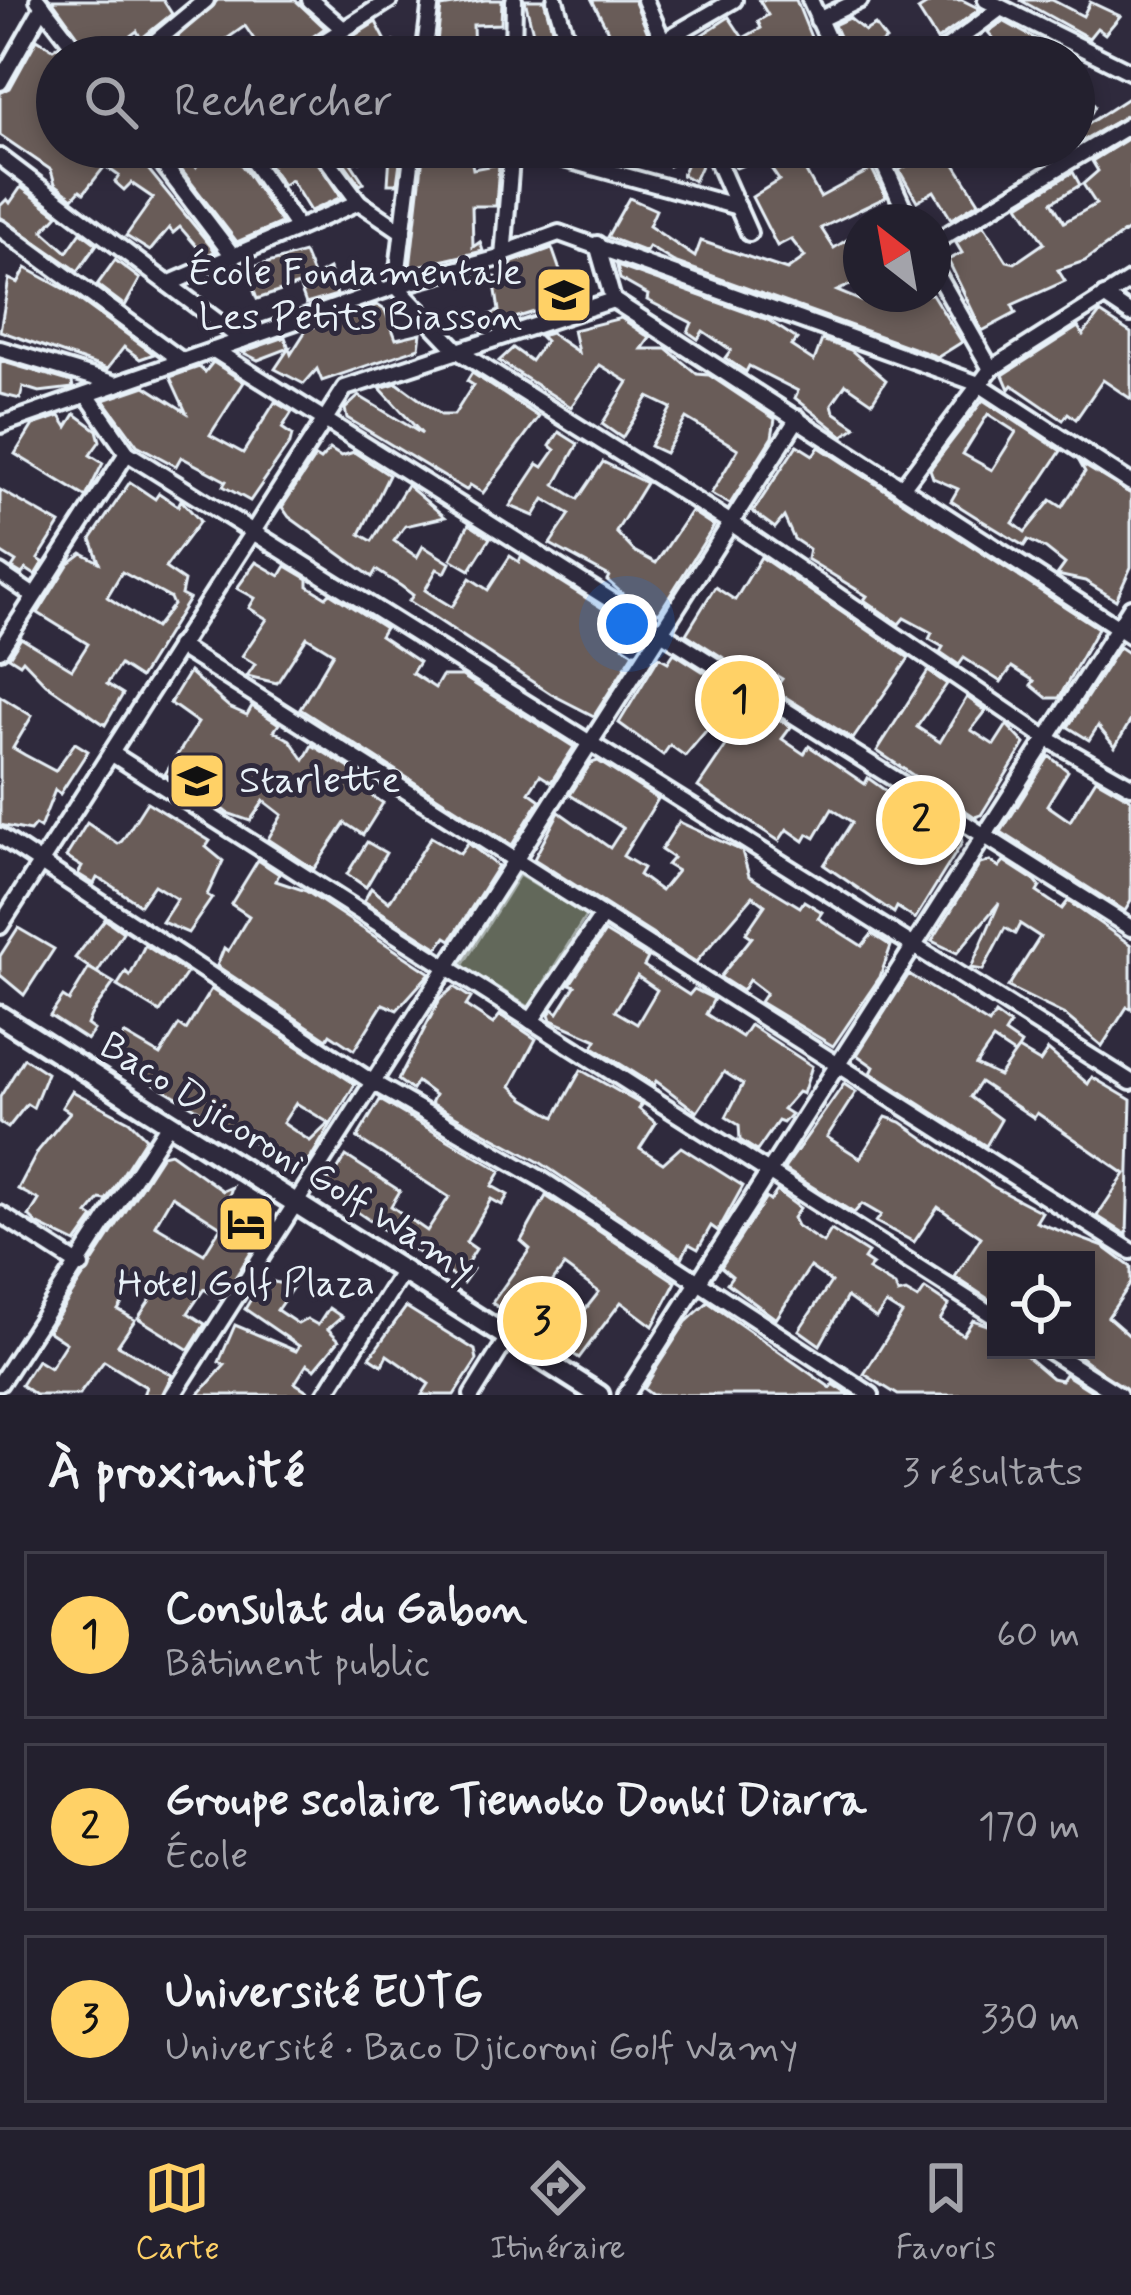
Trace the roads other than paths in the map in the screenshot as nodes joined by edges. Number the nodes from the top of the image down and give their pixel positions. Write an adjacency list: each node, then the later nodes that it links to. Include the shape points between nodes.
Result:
1 (206, 0): 17 (street)
2 (310, 0): 15 (street)
3 (391, 0): 15 (street)
4 (431, 0): 19 (street)
5 (514, 0): 20 (street)
6 (555, 0): 21 (street)
7 (645, 0): 22 (street)
8 (734, 0): 23 (street)
9 (810, 0): 14 (street)
10 (860, 0): 14 (street)
11 (986, 0): 13 (street)
12 (41, 3): 16 (street); 29 (street)
13 (1001, 8): 25 (street); 26 (street)
14 (818, 20): 24 (street)
15 (342, 28): 18 (street)
16 (66, 36)
17 (162, 36)
18 (330, 36)
19 (427, 36)
20 (513, 36)
21 (566, 36)
22 (661, 36)
23 (672, 36)
24 (825, 36)
25 (963, 36)
26 (1058, 36)
27 (1095, 54): 28 (street)
28 (1131, 72)
29 (0, 82)
30 (1131, 124): 31 (street)
31 (1095, 146)
32 (0, 157): 54 (street)
33 (172, 168): 52 (street)
34 (257, 168): 46 (street)
35 (333, 168): 42 (street)
36 (411, 168): 47 (street)
37 (514, 168): 51 (street)
38 (594, 168): 44 (street)
39 (720, 168): 44 (street)
40 (886, 168): 43 (street)
41 (1058, 168): 48 (street)
42 (358, 202): 46 (street); 47 (street)
43 (902, 204)
44 (738, 207): 49 (street)
45 (0, 228): 64 (street)
46 (298, 228): 52 (street)
47 (403, 232): 55 (street)
48 (951, 232)
49 (749, 233)
50 (597, 244): 51 (street, via 559,233); 58 (street); 67 (street)
51 (504, 253): 55 (street)
52 (233, 256): 54 (street)
53 (1131, 280): 56 (street)
54 (168, 284): 60 (street)
55 (396, 286): 60 (street); 63 (street)
56 (1104, 296): 59 (street); 65 (street)
57 (951, 299): 65 (street)
58 (613, 300): 63 (street); 69 (street)
59 (1131, 314)
60 (242, 340): 62 (street)
61 (0, 349): 66 (street)
62 (214, 350): 64 (street); 70 (street)
63 (458, 351): 70 (street, via 345,388); 75 (street)
64 (182, 361): 66 (street)
65 (991, 369): 67 (street)
66 (116, 384): 68 (street)
67 (979, 384): 73 (street); 74 (street)
68 (87, 395): 71 (street); 72 (street)
69 (798, 418): 74 (street); 75 (street)
70 (324, 419): 76 (street); 80 (street)
71 (0, 425)
72 (127, 452): 76 (street); 78 (street)
73 (1131, 483)
74 (902, 488): 81 (street)
75 (731, 523): 80 (street); 84 (street)
76 (252, 528): 82 (street); 85 (street)
77 (0, 573): 78 (street)
78 (34, 596): 83 (street)
79 (1131, 607): 81 (street)
80 (659, 630): 85 (street); 89 (street)
81 (1124, 632): 84 (street)
82 (178, 646): 86 (street); 90 (street)
83 (0, 650)
84 (1046, 738): 87 (street); 89 (street)
85 (587, 740): 90 (street); 95 (street)
86 (111, 753): 91 (street); 96 (street)
87 (1131, 786)
88 (0, 836): 91 (street)
89 (986, 837): 94 (street); 95 (street)
90 (514, 860): 92 (street); 96 (street)
91 (40, 863): 93 (street); 100 (street)
92 (602, 916): 98 (street); 99 (street)
93 (0, 926)
94 (1131, 928)
95 (914, 945): 99 (street); 101 (street)
96 (448, 968): 98 (street); 100 (street)
97 (0, 1016): 102 (street, Baco Djicoroni Golf Wamy)
98 (531, 1021): 103 (street)
99 (838, 1066): 103 (street); 106 (street)
100 (372, 1082): 104 (street); 109 (street, via 541,1179)
101 (1131, 1082)
102 (170, 1121): 104 (street, Baco Djicoroni Golf Wamy); 107 (street)
103 (770, 1174): 109 (street); 110 (street)
104 (299, 1202): 108 (street, Baco Djicoroni Golf Wamy); 114 (street)
105 (0, 1214): 107 (street)
106 (1131, 1251)
107 (81, 1266): 113 (street)
108 (404, 1269): 111 (street, Baco Djicoroni Golf Wamy); 115 (street)
109 (699, 1285): 118 (street); 119 (street)
110 (987, 1311)
111 (507, 1339): 116 (street); 117 (street, Baco Djicoroni Golf Wamy)
112 (1062, 1359): 120 (street)
113 (0, 1383)
114 (173, 1395)
115 (325, 1395)
116 (472, 1395)
117 (599, 1395)
118 (626, 1395)
119 (871, 1395)
120 (1119, 1395)

